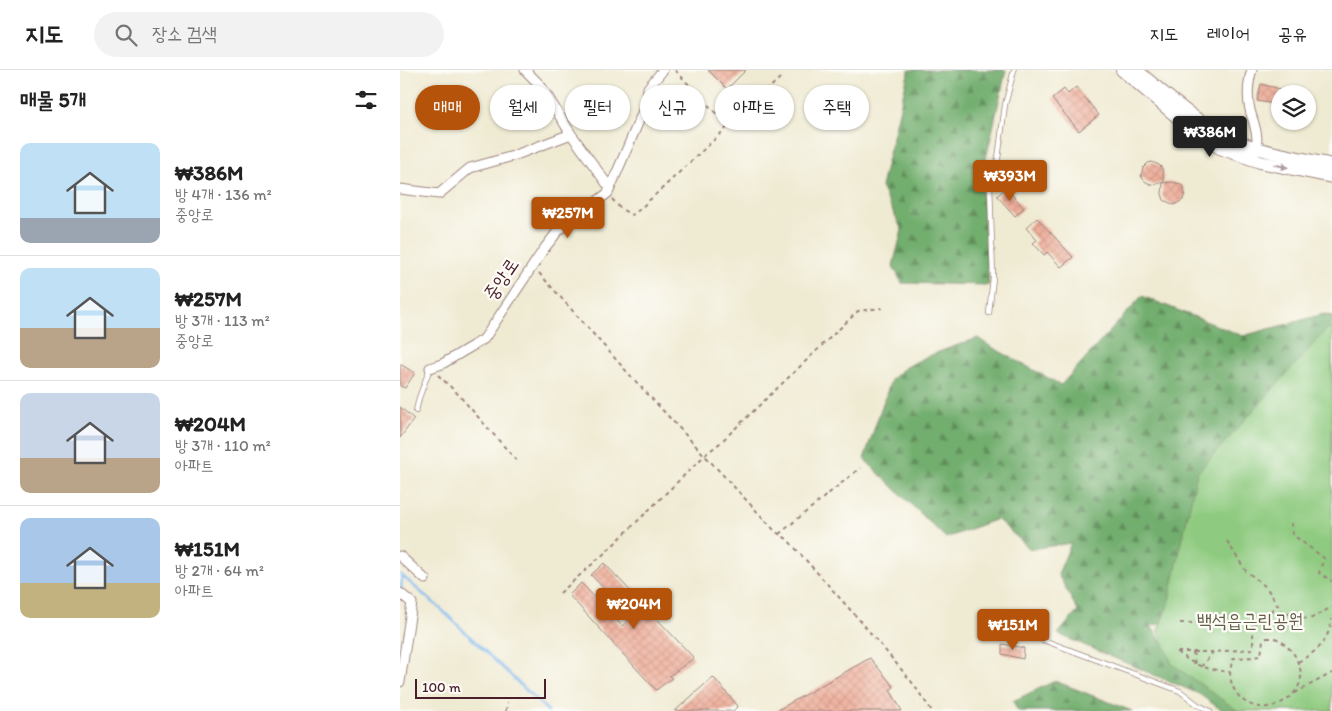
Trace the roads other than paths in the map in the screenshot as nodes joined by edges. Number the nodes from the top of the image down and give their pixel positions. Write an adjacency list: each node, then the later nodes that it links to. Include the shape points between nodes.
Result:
1 (525, 70): 7 (street, via 541,86)
2 (663, 70): 12 (street, 중앙로, via 648,88 647,102)
3 (1014, 70): 13 (lane, via 1005,105 998,159 990,183 993,278)
4 (1122, 70): 8 (main road, via 1183,122 1220,148)
5 (1136, 70): 8 (main road, via 1199,120)
6 (1252, 70): 8 (street, via 1250,107 1259,138)
7 (571, 134): 11 (street, via 470,168 439,194); 12 (street)
8 (1255, 153): 9 (main road); 10 (main road, one-way to 10)
9 (1332, 165)
10 (1332, 177)
11 (400, 189)
12 (609, 190): 14 (street, 중앙로, via 558,231 484,339)
13 (989, 313)
14 (430, 368): 15 (lane)
15 (416, 411)
16 (400, 556): 17 (street)
17 (425, 579)
18 (403, 596): 20 (street, via 412,603)
19 (995, 615): 21 (lane, via 1019,631 1180,690)
20 (400, 682)
21 (1210, 711)

